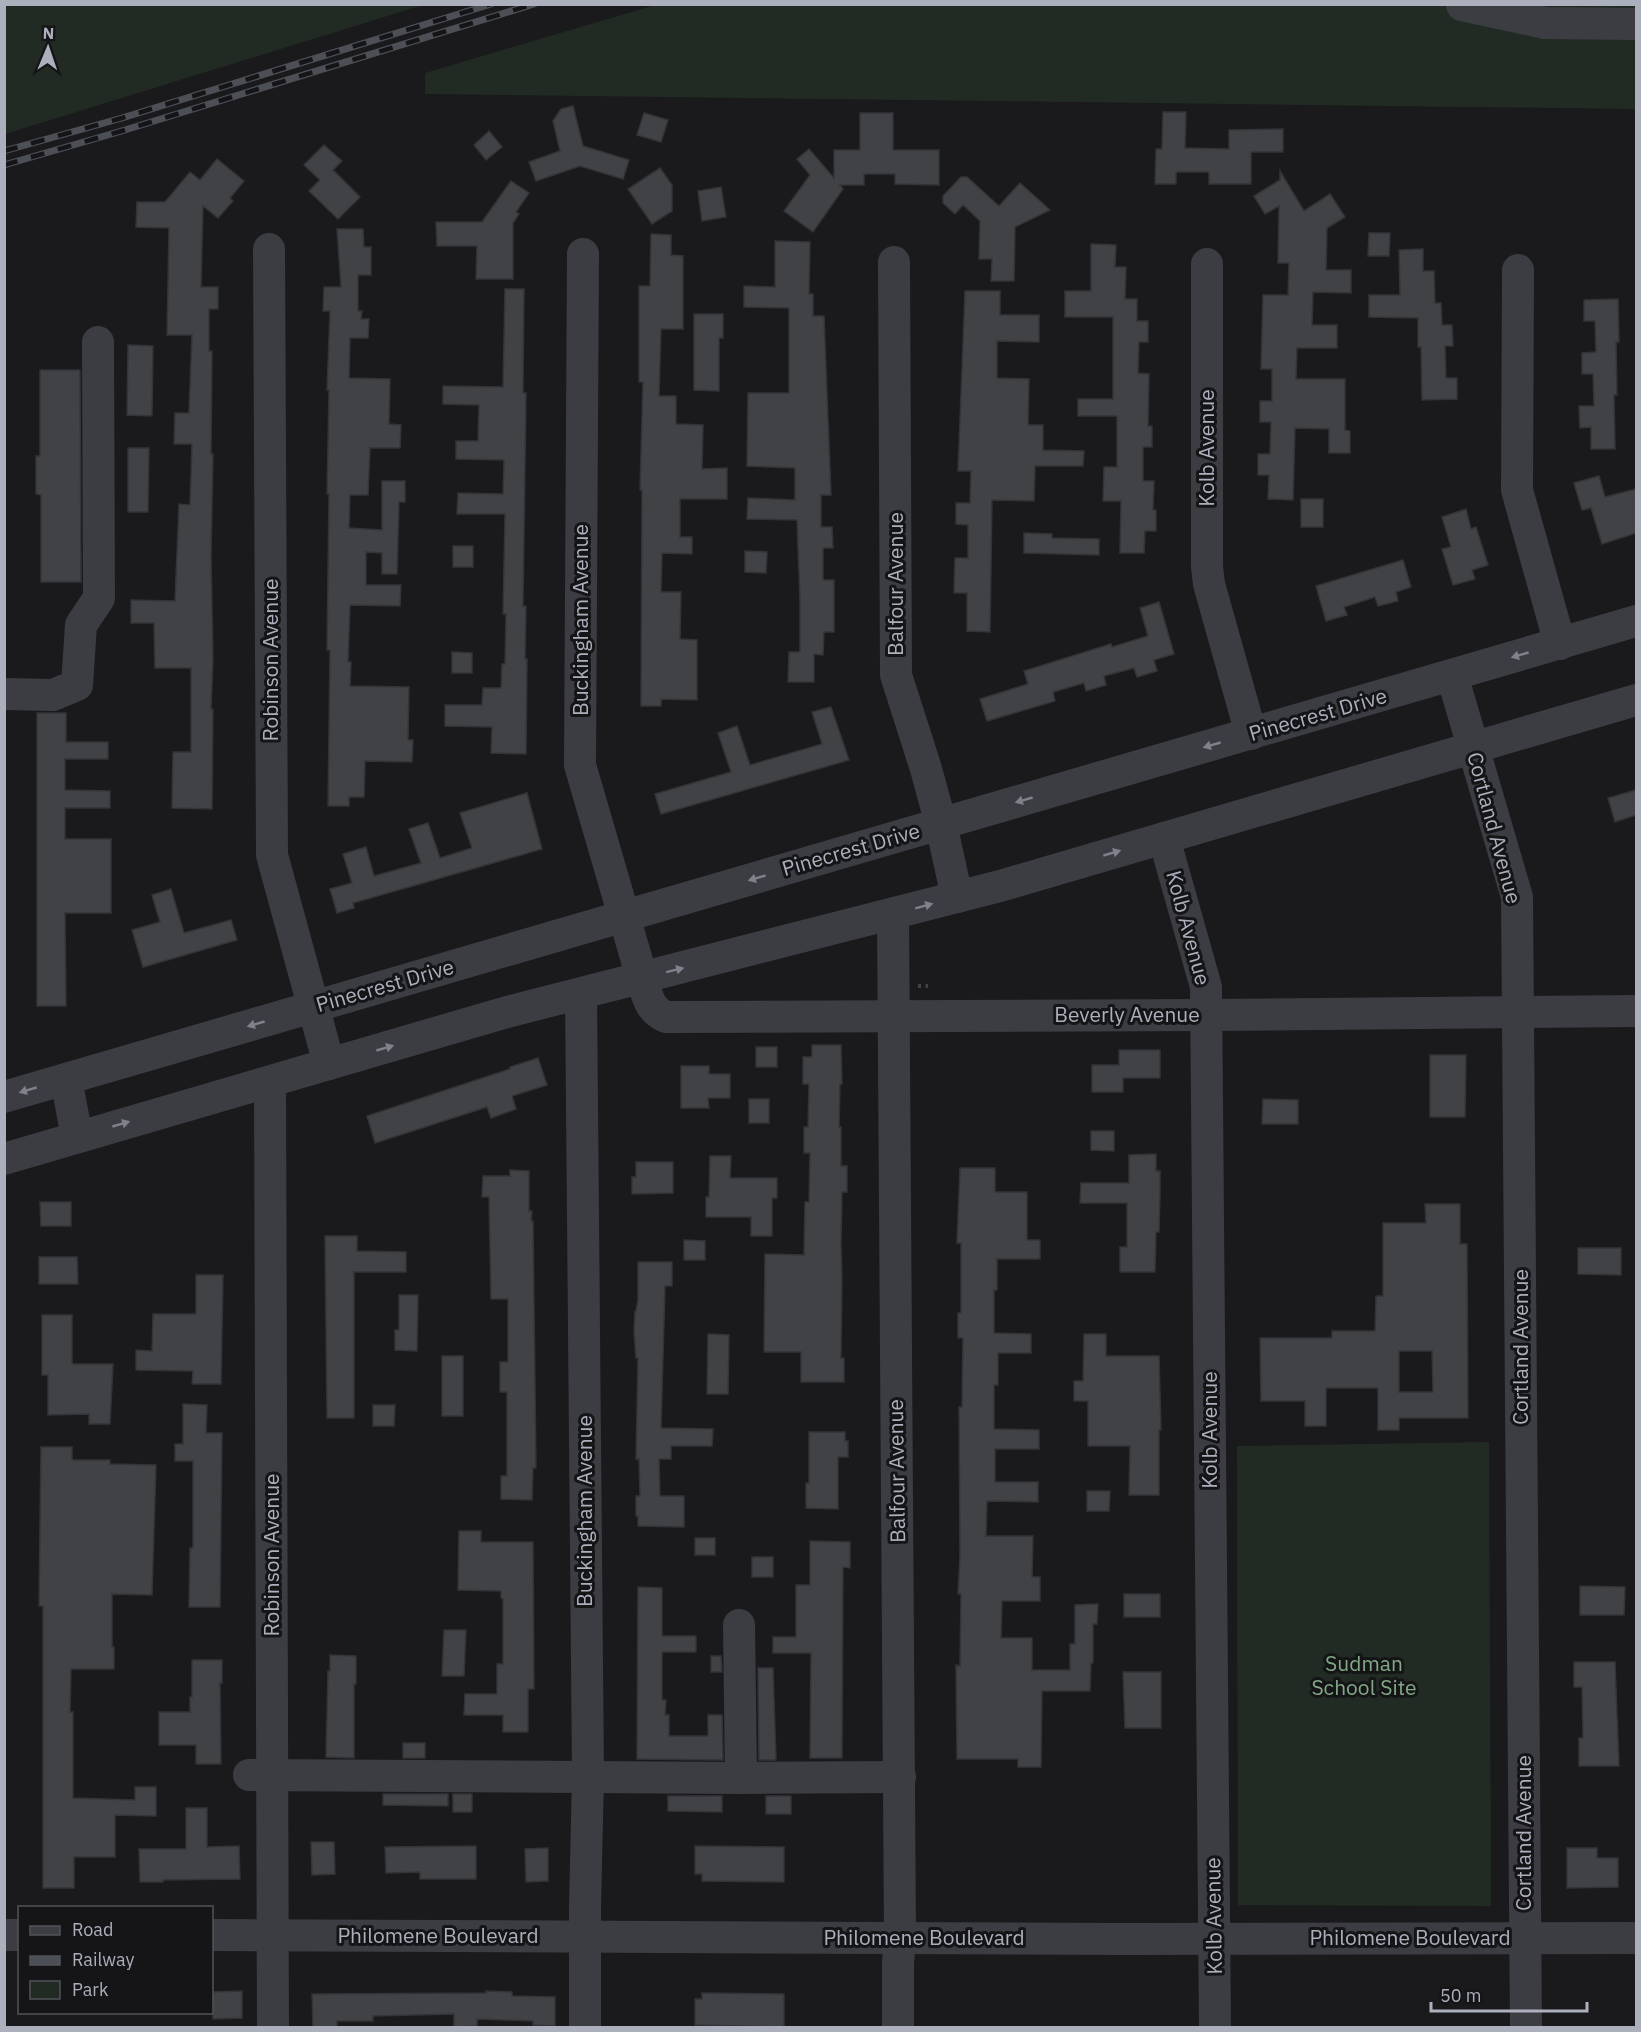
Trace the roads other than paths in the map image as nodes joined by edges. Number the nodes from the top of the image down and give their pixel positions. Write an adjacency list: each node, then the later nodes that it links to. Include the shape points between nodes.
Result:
1 (1462, 5): 2 (street, via 1545,23)
2 (1636, 24)
3 (269, 249): 23 (street, Robinson Avenue, via 272,855)
4 (583, 254): 20 (street, Buckingham Avenue, via 580,765)
5 (894, 262): 16 (street, Balfour Avenue, via 896,675)
6 (1207, 264): 14 (street, Kolb Avenue, via 1207,567)
7 (1518, 270): 10 (street, via 1517,490)
8 (98, 342): 12 (street, via 99,598 81,625 77,685 53,695)
9 (1636, 621): 10 (street, Pinecrest Drive)
10 (1560, 644): 11 (street, Pinecrest Drive, one-way to 11)
11 (1452, 675): 14 (street, Pinecrest Drive); 15 (street, Cortland Avenue)
12 (4, 694)
13 (1636, 700): 15 (street)
14 (1251, 734): 16 (street, Pinecrest Drive, one-way to 16)
15 (1473, 748): 17 (street); 24 (street, Cortland Avenue, via 1517,897)
16 (941, 824): 18 (street, Balfour Avenue); 20 (street, Pinecrest Drive, one-way to 20)
17 (1164, 838): 18 (street, one-way to 17); 26 (street, Kolb Avenue, via 1206,987)
18 (957, 897): 19 (street, one-way to 18)
19 (893, 914): 21 (street, one-way to 19); 27 (street, Balfour Avenue)
20 (624, 917): 21 (street, Buckingham Avenue); 23 (street, Pinecrest Drive)
21 (642, 978): 22 (street); 27 (street, Beverly Avenue, via 651,1006 666,1017)
22 (581, 994): 28 (street, one-way to 22); 36 (street, Buckingham Avenue)
23 (312, 1008): 28 (street, Robinson Avenue); 29 (street, Pinecrest Drive, one-way to 29)
24 (1518, 1011): 25 (street, Beverly Avenue); 26 (street, Beverly Avenue); 45 (street, Cortland Avenue)
25 (1636, 1011)
26 (1207, 1015): 27 (street, Beverly Avenue); 43 (street, Kolb Avenue)
27 (893, 1016): 37 (street, Balfour Avenue)
28 (329, 1064): 30 (street)
29 (66, 1079): 31 (street, Pinecrest Drive, one-way to 31); 32 (street)
30 (270, 1082): 32 (street, one-way to 30); 35 (street, Robinson Avenue)
31 (4, 1096)
32 (77, 1137): 33 (street)
33 (4, 1159)
34 (739, 1625): 38 (street)
35 (261, 1775): 36 (street); 40 (street, Robinson Avenue)
36 (588, 1776): 38 (street); 41 (street, Buckingham Avenue)
37 (900, 1777): 38 (street); 42 (street, Balfour Avenue)
38 (741, 1778)
39 (213, 1935): 40 (street, Philomene Boulevard)
40 (273, 1936): 41 (street, Philomene Boulevard); 46 (street, Robinson Avenue)
41 (585, 1937): 42 (street, Philomene Boulevard); 47 (street, Buckingham Avenue)
42 (900, 1938): 43 (street, Philomene Boulevard); 48 (street, Balfour Avenue)
43 (1214, 1938): 45 (street, Philomene Boulevard); 49 (street, Kolb Avenue)
44 (1636, 1938): 45 (street, Philomene Boulevard)
45 (1525, 1939): 50 (street, Cortland Avenue)
46 (273, 2028)
47 (585, 2028)
48 (898, 2028)
49 (1215, 2028)
50 (1526, 2028)

